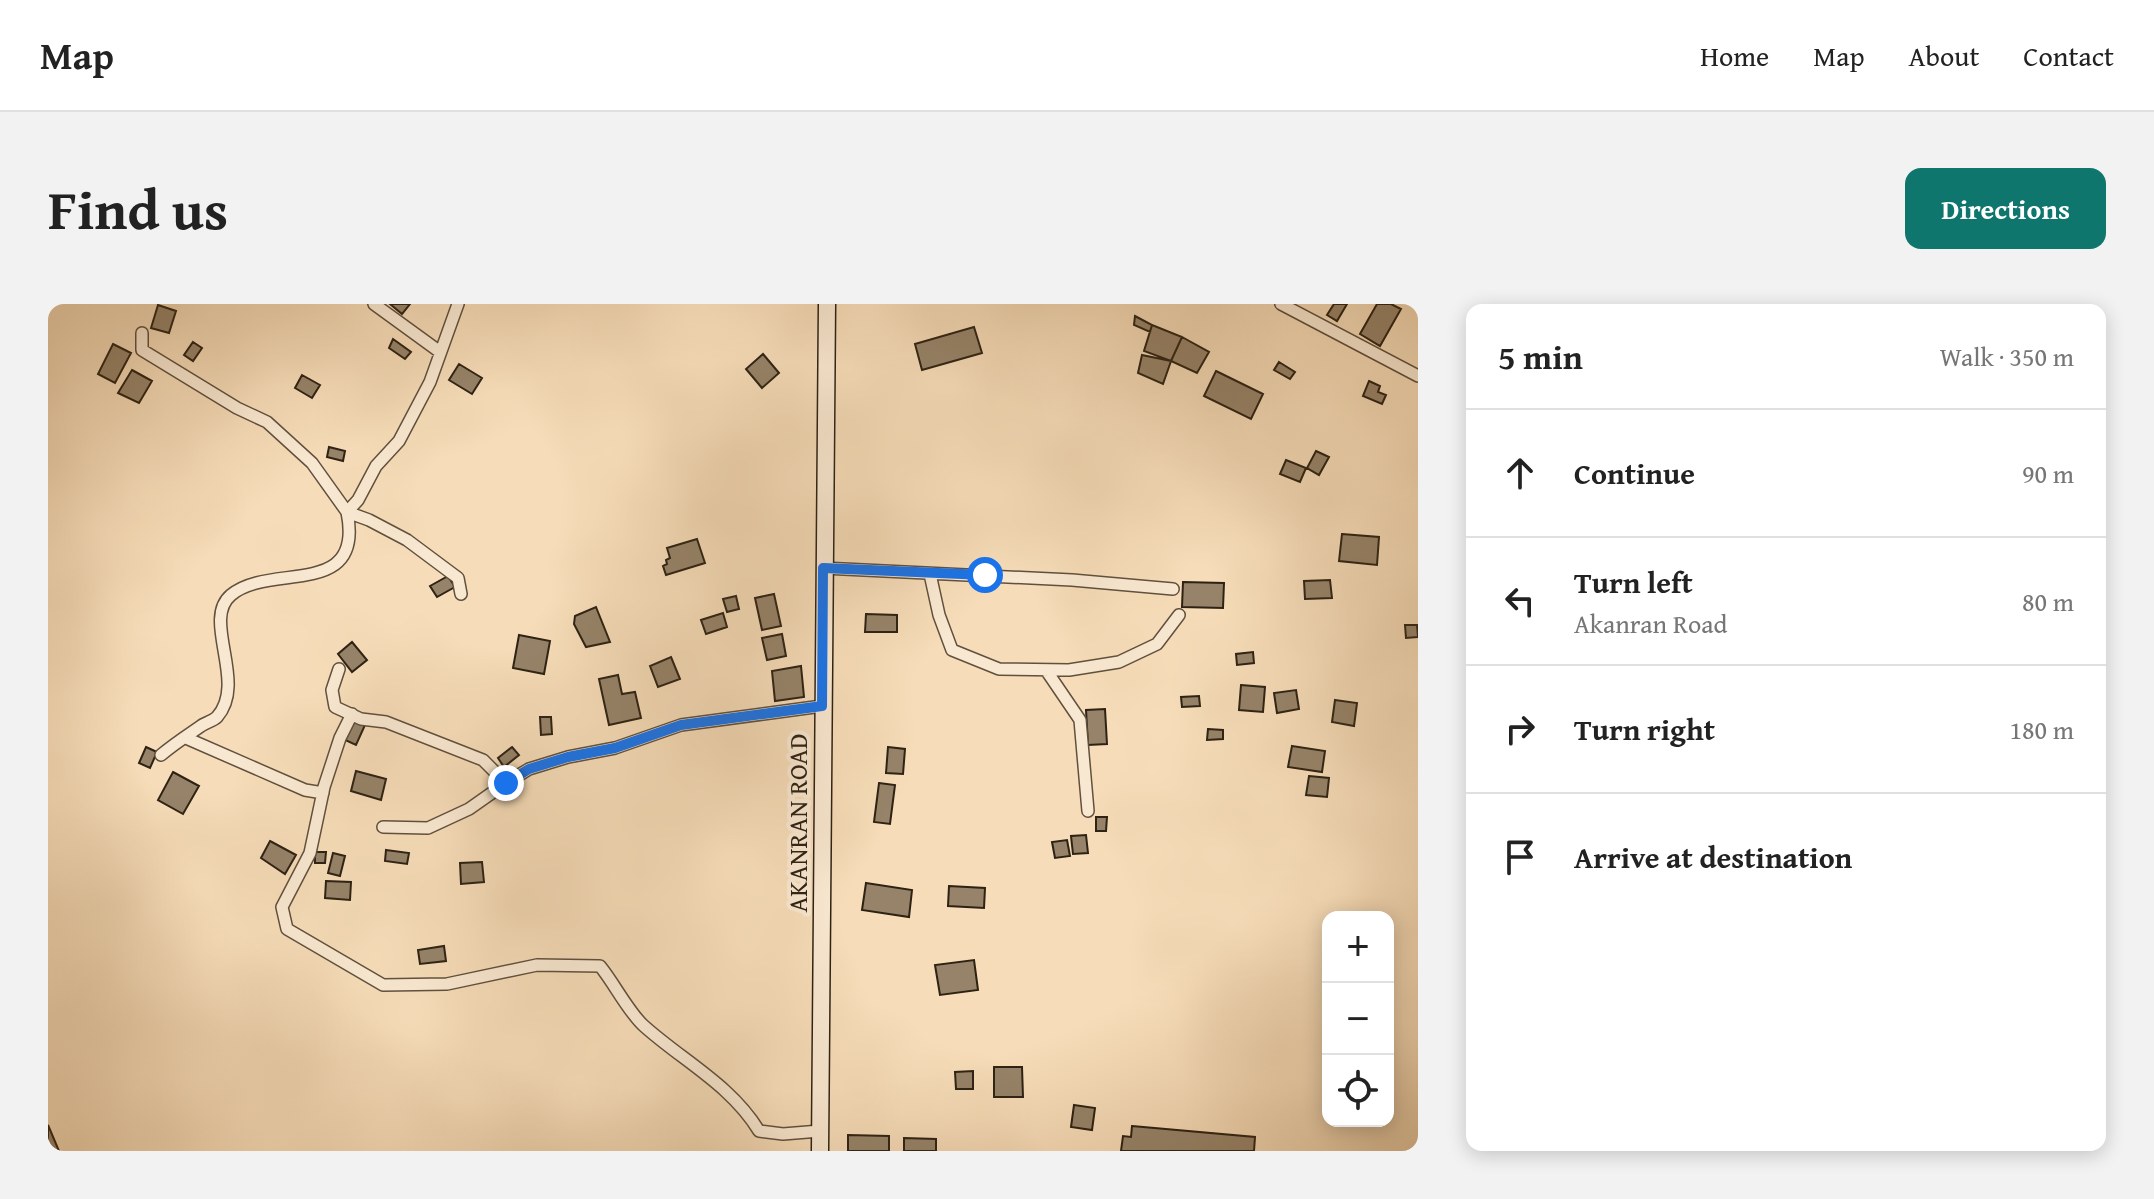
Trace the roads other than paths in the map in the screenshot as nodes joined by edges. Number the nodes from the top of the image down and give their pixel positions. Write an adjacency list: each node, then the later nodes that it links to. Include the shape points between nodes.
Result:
1 (374, 304): 6 (street)
2 (458, 304): 6 (street)
3 (827, 304): 9 (main road, AKANRAN ROAD)
4 (1281, 304): 7 (street)
5 (142, 333): 8 (street, via 142,350 267,422 312,463)
6 (440, 352): 8 (street, via 399,441)
7 (1418, 376)
8 (347, 512): 12 (street, via 431,556 458,578); 18 (street, via 351,531 331,568 245,586 228,596 220,619 231,686 217,717)
9 (823, 568): 10 (street); 16 (main road, AKANRAN ROAD)
10 (930, 574): 11 (street); 15 (street, via 952,650 999,669)
11 (1173, 589)
12 (461, 594)
13 (1179, 615): 15 (street, via 1157,644 1119,662)
14 (339, 669): 17 (street, via 332,690 335,707)
15 (1046, 670): 22 (street, via 1080,720)
16 (822, 706): 20 (street, via 681,725 529,769); 24 (main road, AKANRAN ROAD)
17 (352, 714): 20 (street, via 483,760); 21 (street)
18 (186, 738): 19 (street); 21 (street)
19 (161, 755)
20 (506, 783): 23 (street, via 469,809 428,828)
21 (323, 793): 24 (street, via 310,853 282,907 287,929 383,985 447,984 537,965 600,966 642,1024 718,1084 759,1131)
22 (1088, 811)
23 (383, 827)
24 (820, 1131): 25 (main road, AKANRAN ROAD)
25 (820, 1151)

